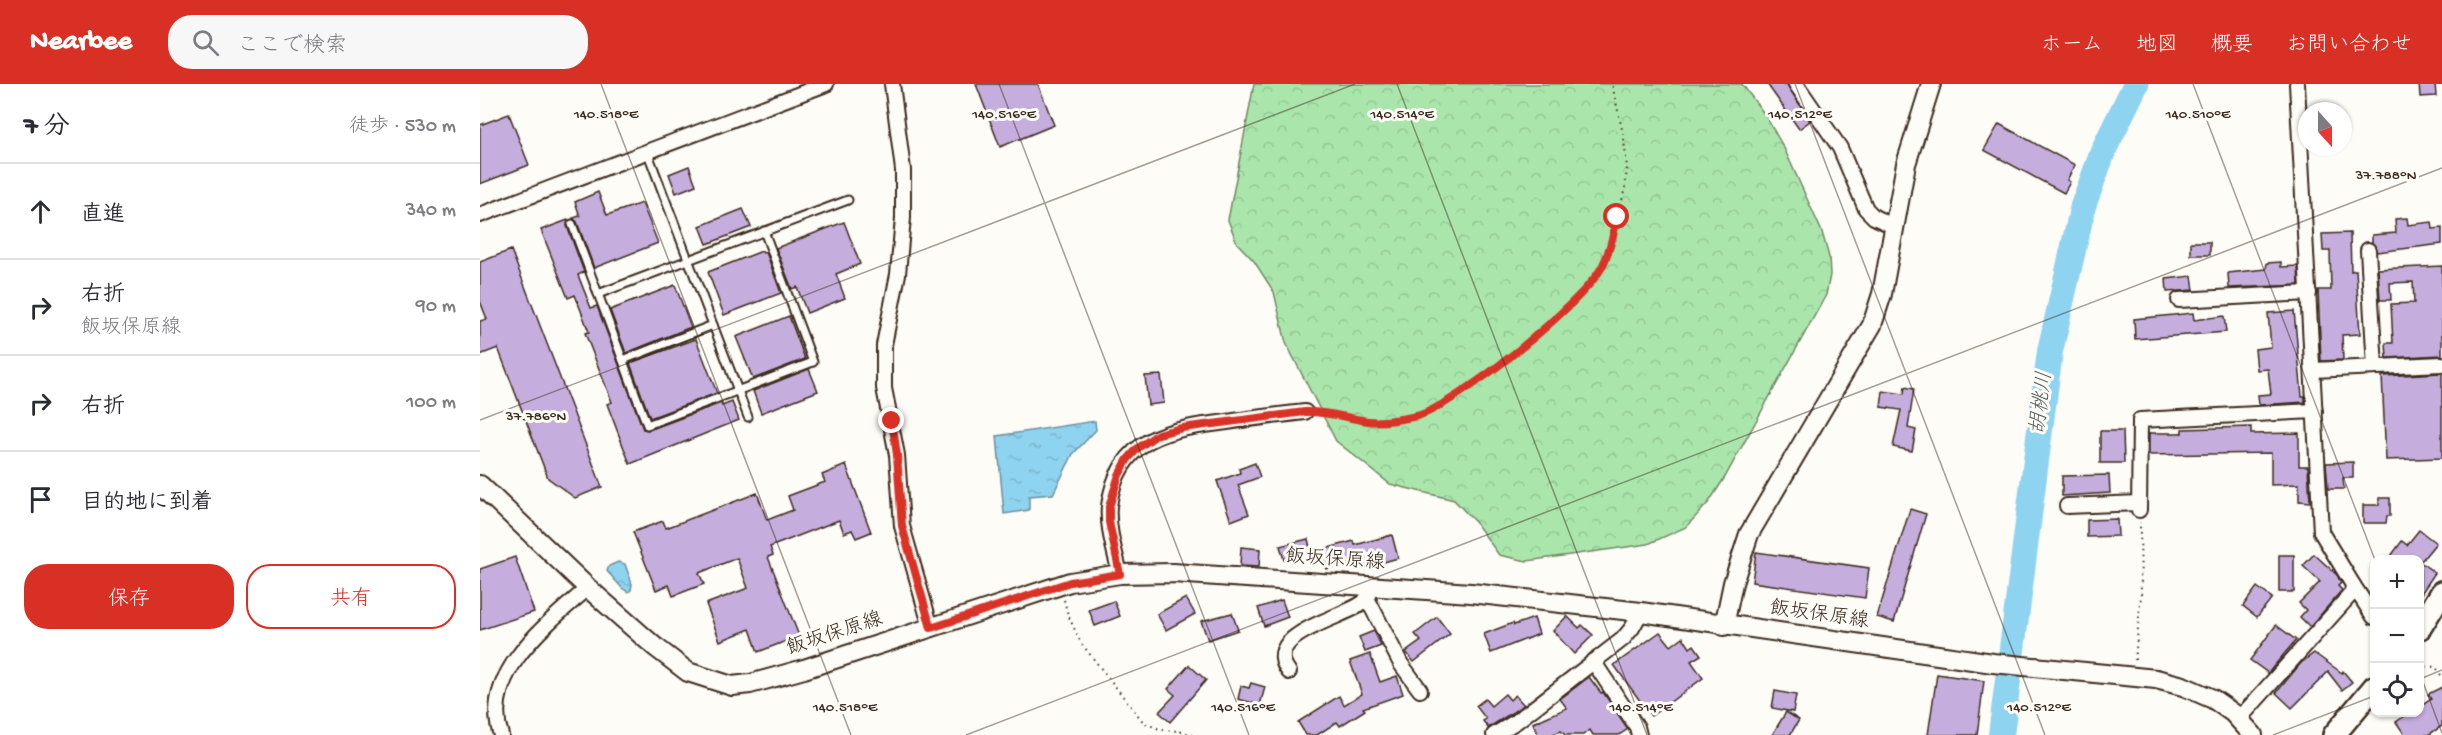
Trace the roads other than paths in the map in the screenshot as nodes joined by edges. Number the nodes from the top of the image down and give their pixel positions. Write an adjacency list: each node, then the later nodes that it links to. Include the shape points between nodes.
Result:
1 (826, 84): 6 (street)
2 (892, 84): 37 (street, via 903,170 903,218 898,274 884,345 884,388 897,455 902,526)
3 (1796, 84): 10 (street, via 1840,148 1866,209)
4 (1931, 84): 10 (main road, via 1908,155)
5 (2297, 84): 14 (street)
6 (648, 151): 8 (street); 13 (lane)
7 (848, 200): 11 (lane)
8 (480, 215)
9 (572, 224): 15 (lane)
10 (1893, 226): 36 (main road, via 1882,294 1872,325 1749,534)
11 (764, 231): 13 (lane); 22 (lane, via 813,362)
12 (2368, 250): 20 (street)
13 (688, 260): 15 (lane); 17 (lane)
14 (2309, 293): 16 (street); 21 (street)
15 (598, 294): 18 (lane)
16 (2179, 300)
17 (713, 325): 18 (lane); 22 (lane)
18 (623, 360): 22 (lane, via 647,425)
19 (2442, 364): 20 (street)
20 (2375, 367): 21 (street)
21 (2313, 370): 23 (street)
22 (738, 391): 25 (lane)
23 (2315, 411): 27 (street, via 2140,420 2139,507); 29 (street, via 2322,532)
24 (1305, 412): 28 (street, via 1182,428 1158,434 1138,448 1119,475 1109,507)
25 (748, 417)
26 (480, 485): 30 (main road, 飯坂保原線)
27 (2067, 506)
28 (1120, 574): 31 (main road, 飯坂保原線, via 1173,573); 37 (main road, 飯坂保原線, via 1061,585)
29 (2352, 585): 33 (street); 42 (street, via 2352,593)
30 (588, 588): 37 (main road, 飯坂保原線, via 688,672 732,686 804,669); 43 (street, via 514,660 498,697)
31 (1370, 592): 34 (main road, 飯坂保原線, via 1471,593); 39 (street, via 1356,607 1309,628 1288,644 1282,657); 40 (street, via 1396,656)
32 (2442, 592): 35 (main road)
33 (2370, 611)
34 (1641, 612): 36 (main road, 飯坂保原線); 38 (street, via 1623,639)
35 (2424, 621)
36 (1724, 626): 42 (main road, 飯坂保原線, via 1993,663 2170,682 2205,694)
37 (931, 628)
38 (1593, 661): 44 (street); 45 (street)
39 (1289, 672)
40 (1420, 690)
41 (2370, 692): 47 (main road)
42 (2239, 719): 46 (main road, 飯坂保原線)
43 (501, 735)
44 (1494, 735)
45 (1639, 735)
46 (2253, 735)
47 (2334, 735)

